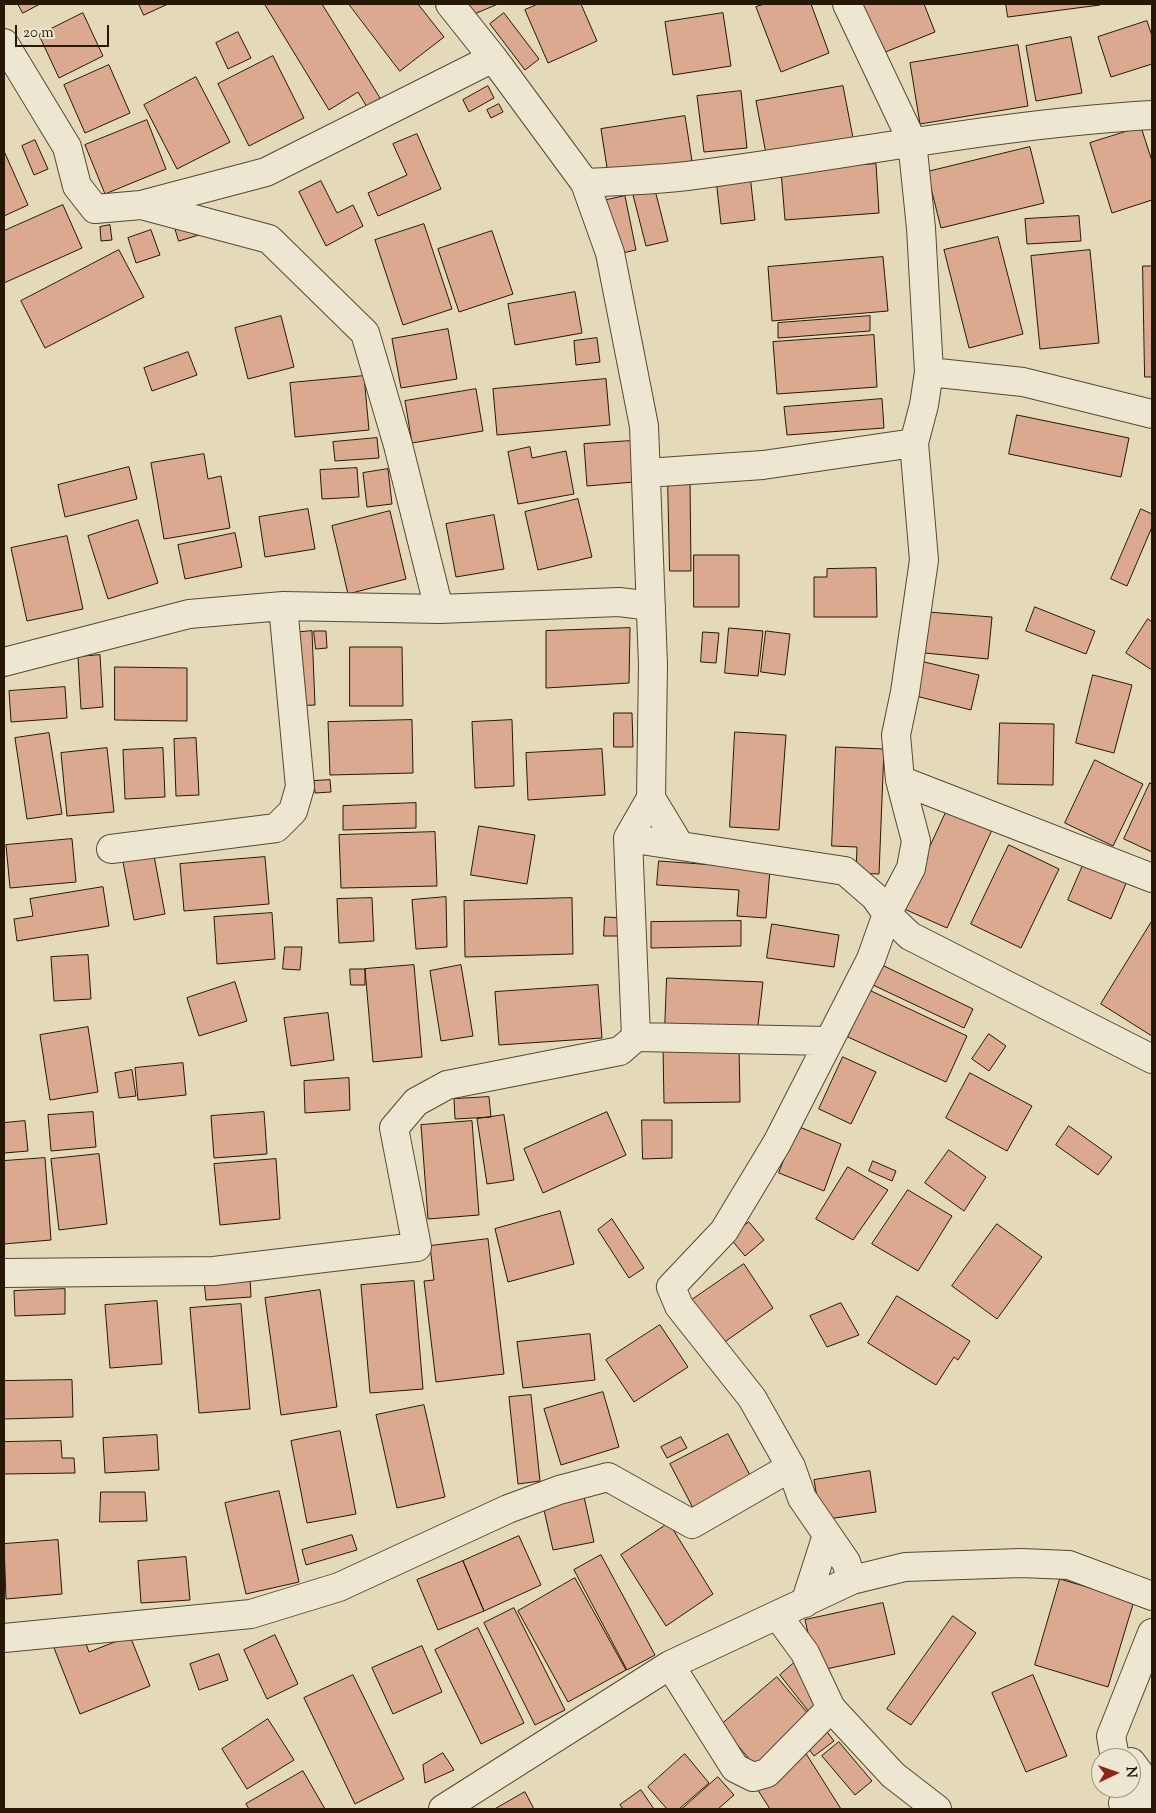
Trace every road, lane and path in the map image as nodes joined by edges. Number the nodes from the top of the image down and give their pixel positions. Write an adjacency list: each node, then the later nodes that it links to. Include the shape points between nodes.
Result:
1 (450, 4): 4 (street)
2 (847, 4): 6 (street)
3 (4, 43): 8 (street, via 67,148 77,186 95,208)
4 (493, 58): 7 (street); 8 (street, via 266,172)
5 (1152, 115): 6 (street)
6 (912, 141): 7 (street, via 686,176); 9 (street, via 921,228)
7 (585, 183): 12 (street, via 610,253 644,426)
8 (141, 205): 15 (street, via 270,239 365,333 398,446)
9 (929, 372): 10 (street, via 1023,382); 11 (street)
10 (1152, 414)
11 (914, 443): 12 (street, via 763,465); 17 (street, via 924,560 896,735)
12 (646, 473): 14 (street)
13 (283, 606): 15 (street); 16 (street, via 189,614); 21 (street, via 300,787 293,811 276,828)
14 (651, 606): 15 (street, via 619,602); 18 (street)
15 (439, 609)
16 (4, 662)
17 (900, 780): 22 (street); 23 (street, via 916,841 911,868)
18 (651, 798): 19 (street); 20 (street)
19 (628, 838): 20 (street); 26 (street)
20 (680, 846): 23 (street, via 845,871 875,897)
21 (111, 849)
22 (1152, 878)
23 (887, 914): 24 (street); 25 (street)
24 (910, 936): 25 (street); 28 (street)
25 (871, 959): 27 (street)
26 (636, 1037): 27 (street); 29 (street, via 620,1051 447,1085 416,1102 394,1128 417,1247 214,1271)
27 (829, 1041): 30 (street, via 777,1143 724,1231 671,1287 679,1306 752,1398)
28 (1152, 1059)
29 (4, 1273)
30 (790, 1467): 31 (street, via 802,1498); 37 (street, via 692,1524 608,1477 559,1490 508,1509 339,1588 251,1614)
31 (827, 1536): 32 (street, via 846,1562); 34 (street)
32 (852, 1580): 33 (street, via 904,1567 1021,1563 1069,1565); 34 (street)
33 (1152, 1596)
34 (805, 1603): 35 (street)
35 (778, 1616): 38 (street); 39 (street, via 805,1654)
36 (1152, 1633): 40 (street)
37 (4, 1638)
38 (670, 1665): 39 (street, via 735,1768 753,1777 767,1773); 45 (street)
39 (831, 1708): 46 (street, via 893,1774)
40 (1113, 1747)
41 (1141, 1775): 42 (street)
42 (1152, 1790)
43 (1152, 1794): 44 (street)
44 (1122, 1800)
45 (443, 1809)
46 (937, 1809)

